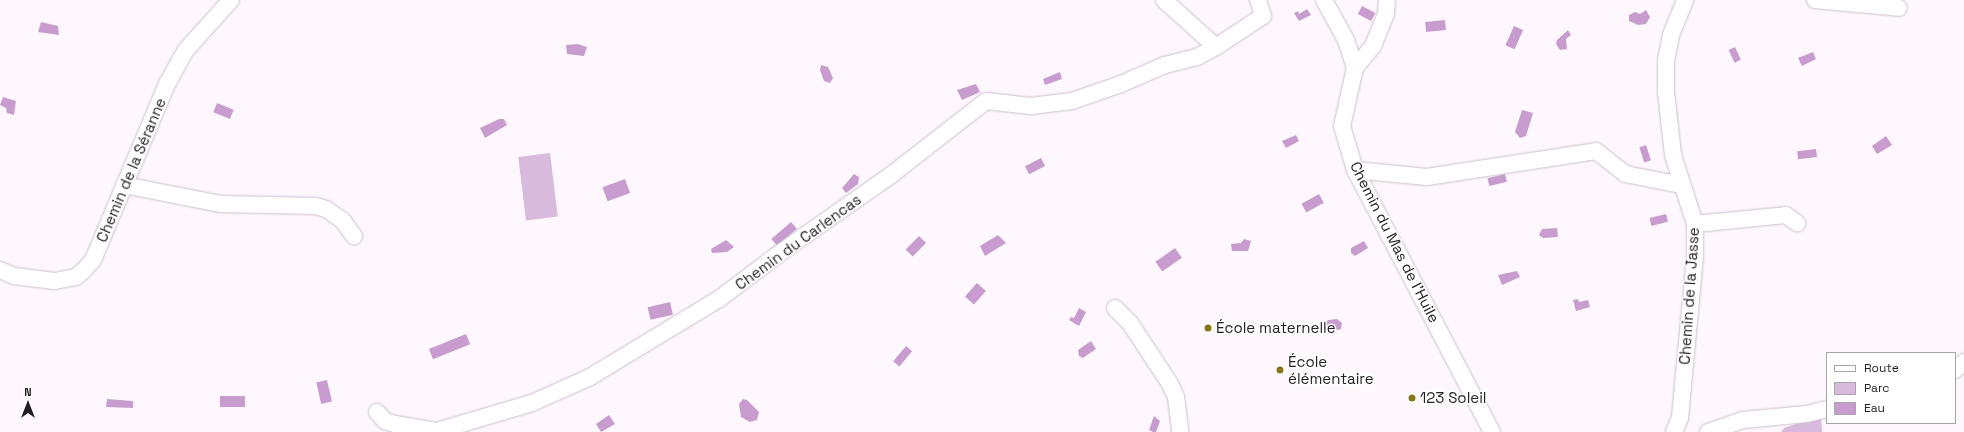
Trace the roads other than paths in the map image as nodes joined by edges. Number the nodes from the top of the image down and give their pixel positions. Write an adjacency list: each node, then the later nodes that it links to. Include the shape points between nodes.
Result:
1 (231, 0): 12 (street, Chemin de la Séranne, via 186,50 167,84)
2 (1164, 0): 9 (street)
3 (1258, 0): 9 (street, via 1263,16)
4 (1324, 0): 10 (street, via 1346,40)
5 (1387, 0): 10 (street, via 1386,13 1373,46)
6 (1685, 0): 13 (street, Chemin de la Jasse, via 1671,35 1666,61 1666,92 1673,155)
7 (1815, 0): 8 (street)
8 (1899, 8)
9 (1216, 47): 22 (street, Chemin du Carlencas, via 1197,58 1165,65 1072,101 1031,106 986,101 891,176 784,250 719,299 590,377 532,403 437,431 384,421)
10 (1355, 68): 11 (street, Chemin du Mas de l'Huile, via 1342,126)
11 (1355, 170): 13 (street, via 1427,177 1596,151 1625,174); 24 (street, Chemin du Mas de l'Huile)
12 (124, 185): 16 (street, via 221,204 316,206 326,209 343,221); 17 (street, Chemin de la Séranne, via 93,260 76,277 55,281 42,280 14,276)
13 (1682, 185): 15 (street, Chemin de la Jasse)
14 (1797, 223): 15 (street, via 1786,215)
15 (1695, 224): 25 (street, Chemin de la Jasse, via 1680,410)
16 (354, 236)
17 (0, 270)
18 (1115, 308): 23 (street, via 1130,323 1170,384 1176,397)
19 (1964, 362): 20 (street)
20 (1956, 369)
21 (1826, 408): 26 (street, via 1807,414 1743,420)
22 (377, 412)
23 (1180, 432)
24 (1492, 432)
25 (1675, 432)
26 (1708, 432)

